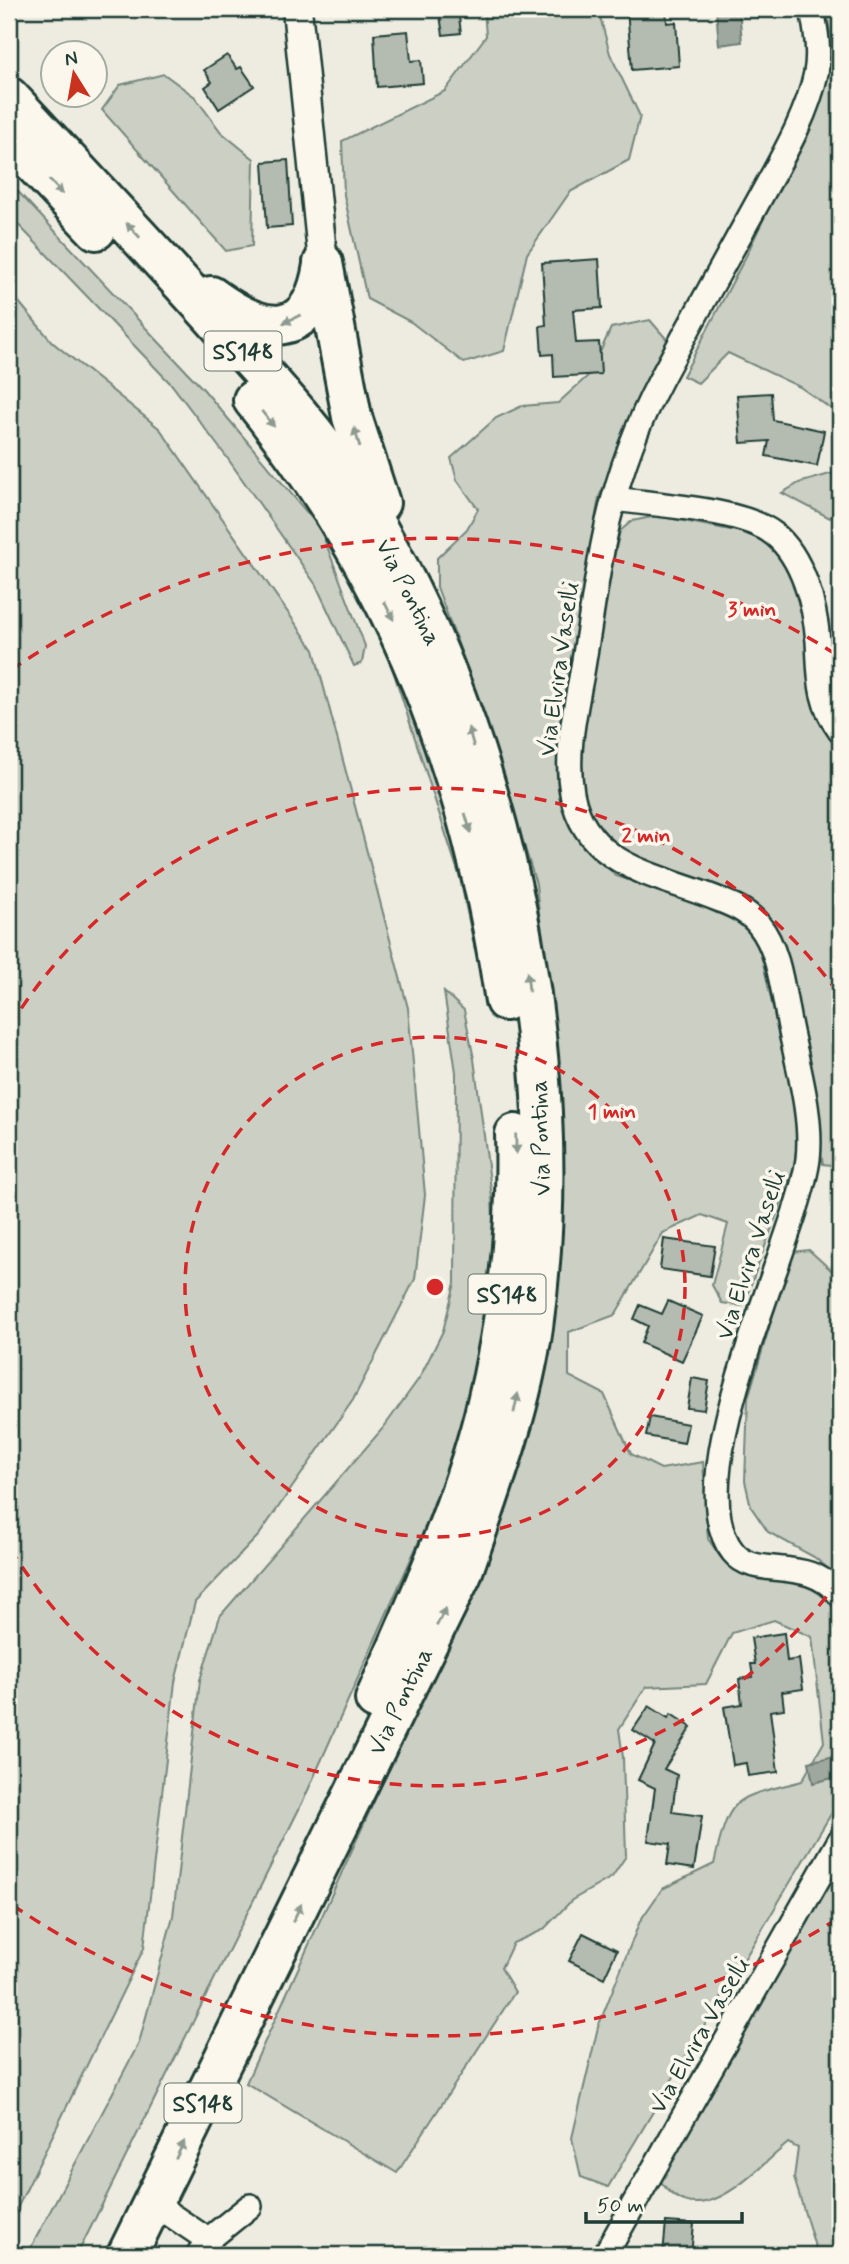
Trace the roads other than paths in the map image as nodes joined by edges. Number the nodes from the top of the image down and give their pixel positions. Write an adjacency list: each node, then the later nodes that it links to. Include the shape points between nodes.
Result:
1 (297, 9): 6 (street)
2 (812, 9): 7 (street, Via Elvira Vaselli, via 818,57 805,105 777,167 659,383)
3 (9, 97): 5 (highway, Via Pontina / SS148, one-way to 3)
4 (9, 138): 15 (highway, Via Pontina / SS148, one-way to 15, via 236,379 326,498 370,573 439,724 472,838 498,953 513,1056 516,1161 511,1274 484,1415 463,1482 376,1697)
5 (160, 259): 6 (highway, one-way to 5, via 310,306 292,320 268,325 232,312); 8 (highway, Via Pontina / SS148, via 294,408 349,481)
6 (323, 263): 8 (highway, one-way to 6, via 408,558 362,455 345,389)
7 (614, 499): 9 (street, via 740,519 766,528 782,541 807,589 818,640 821,695); 10 (street, Via Elvira Vaselli, via 574,721 570,780 575,805 588,833 609,856 738,908 761,926 784,998 807,1129 802,1191 733,1400 720,1472 720,1522 729,1547 740,1559 813,1573)
8 (433, 638): 12 (highway, Via Pontina / SS148, one-way to 8, via 462,1574 511,1426 532,1332 540,1264 542,1174 537,1063 524,943 466,716)
9 (840, 731)
10 (840, 1595)
11 (840, 1840): 17 (street, Via Elvira Vaselli)
12 (153, 2203): 14 (street); 16 (highway, Via Pontina / SS148)
13 (250, 2206): 14 (street)
14 (203, 2248)
15 (98, 2255)
16 (127, 2255)
17 (605, 2255)

